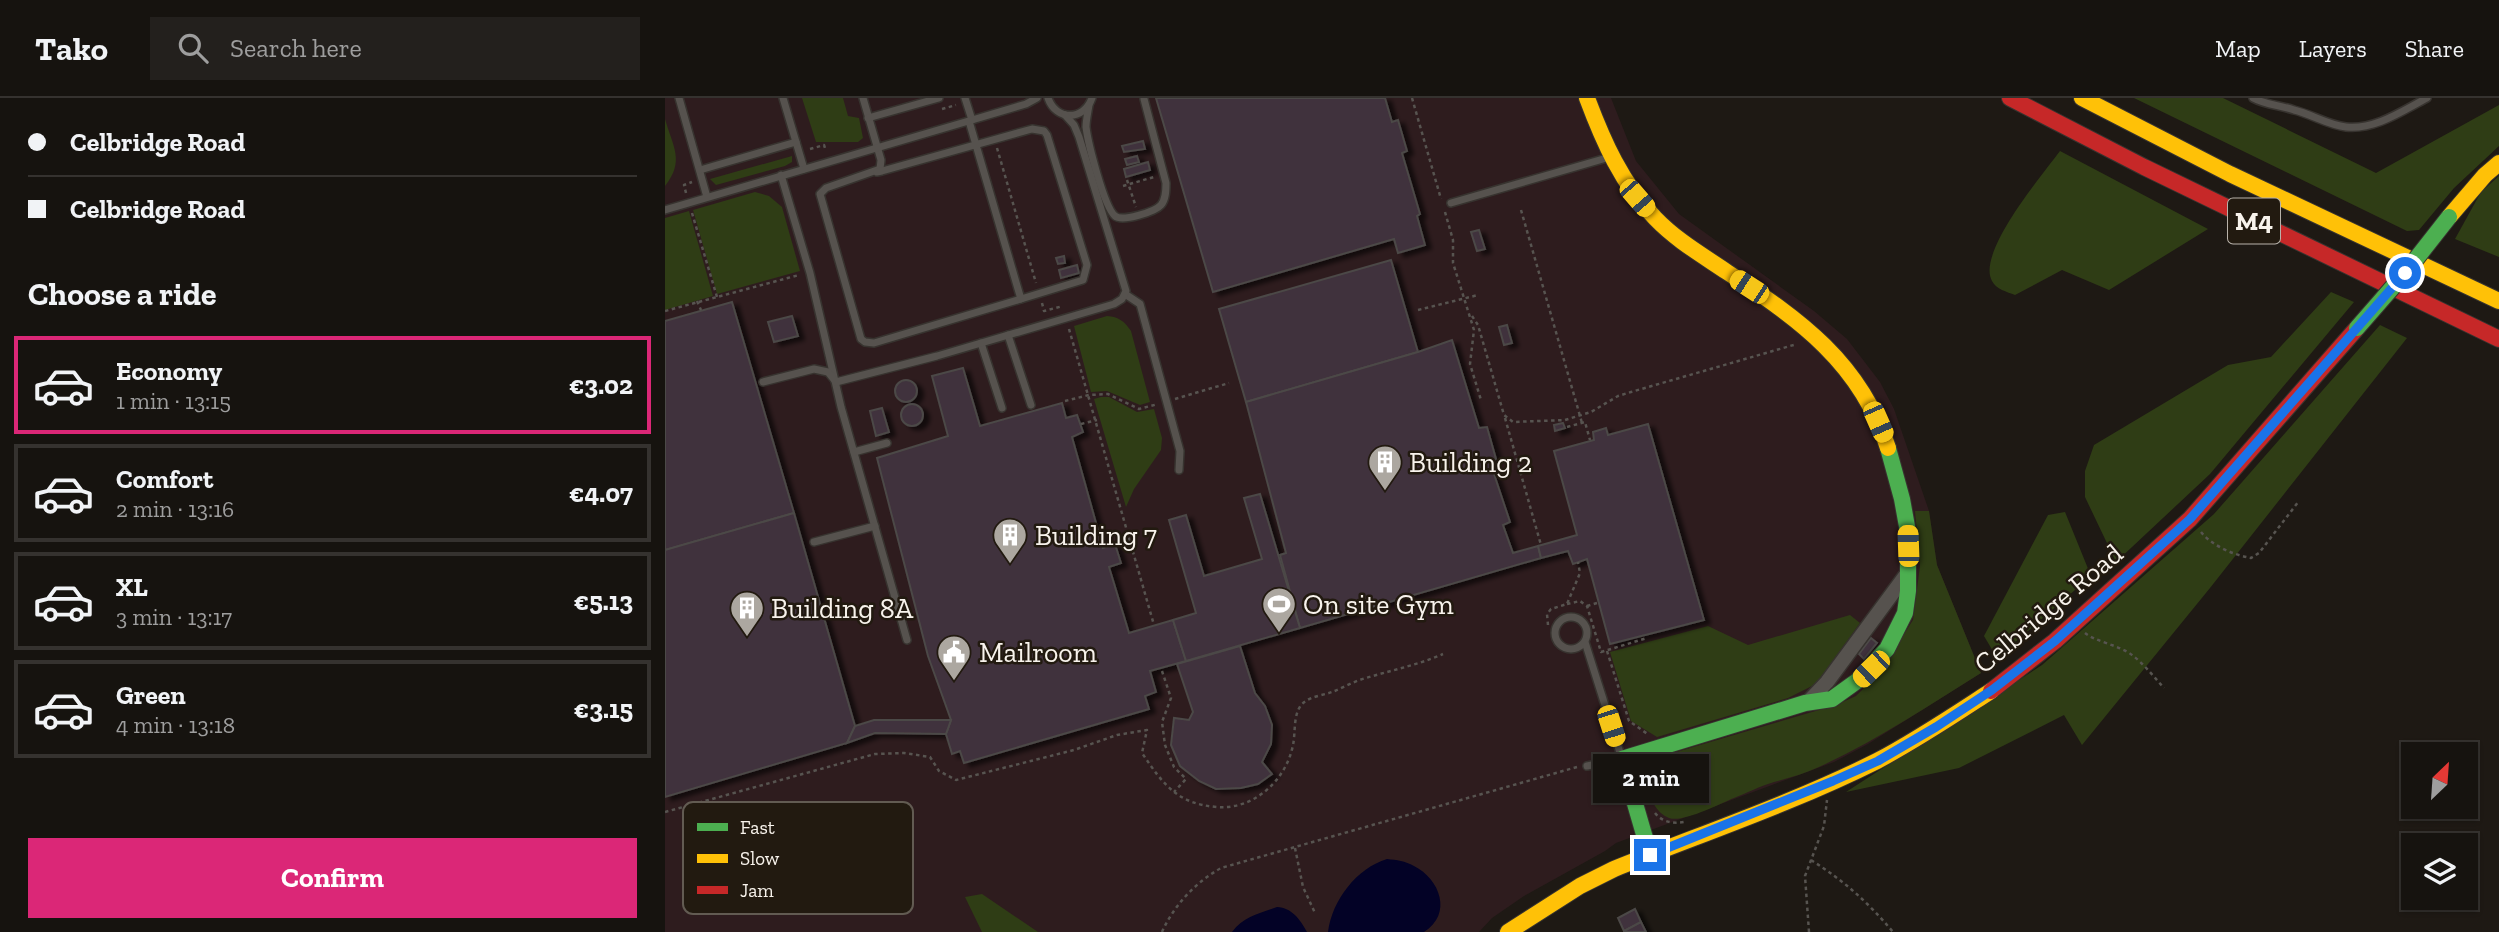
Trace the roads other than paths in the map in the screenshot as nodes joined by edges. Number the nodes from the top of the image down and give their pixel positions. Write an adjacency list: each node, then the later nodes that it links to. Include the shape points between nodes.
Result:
1 (679, 98): 24 (lane)
2 (783, 98): 18 (lane)
3 (863, 98): 16 (lane)
4 (939, 98): 16 (lane)
5 (965, 98): 17 (lane)
6 (1037, 98): 17 (lane)
7 (1048, 98): 15 (lane, via 1053,109)
8 (1587, 98): 21 (main road)
9 (2010, 98): 34 (main road, M4)
10 (2082, 98): 32 (main road, M4, via 2230,174)
11 (2253, 98): 12 (lane, via 2344,127 2384,121)
12 (2427, 98)
13 (1144, 99): 14 (lane, via 1165,194 1161,205 1119,218 1109,207 1091,153 1086,126)
14 (1091, 100): 15 (lane, via 1079,114)
15 (1065, 116): 30 (lane, via 1079,137)
16 (868, 118): 20 (lane)
17 (970, 121): 19 (lane); 20 (lane)
18 (796, 142): 23 (lane); 24 (lane)
19 (976, 145): 25 (lane); 31 (lane); 31 (lane, via 1038,128 1047,135 1087,265 1083,280)
20 (878, 148): 23 (lane); 25 (lane)
21 (1611, 157): 28 (lane); 45 (main road, via 1656,219 1688,246 1796,318 1844,363 1887,442 1907,523)
22 (2499, 163): 51 (main road, Celbridge Road, bridge, via 2190,519 2077,622 1992,690 1878,761)
23 (804, 169): 26 (lane)
24 (700, 170): 27 (lane)
25 (877, 172): 31 (lane, via 820,194 861,339 874,343)
26 (781, 176): 27 (lane); 37 (lane)
27 (707, 197): 29 (lane)
28 (1451, 204)
29 (665, 210)
30 (1125, 294): 33 (lane, via 1114,304); 42 (lane, via 1140,304 1180,451)
31 (1021, 299)
32 (2499, 301)
33 (1008, 335): 35 (lane); 38 (lane)
34 (2499, 339)
35 (981, 343): 37 (lane); 39 (lane)
36 (763, 382): 37 (lane, via 814,369 828,372)
37 (836, 382): 41 (lane)
38 (1031, 405)
39 (1002, 408)
40 (887, 443): 41 (lane)
41 (854, 452): 43 (lane)
42 (1179, 470)
43 (875, 526): 44 (lane); 46 (lane)
44 (814, 542)
45 (1906, 575): 48 (street); 48 (main road, via 1902,621 1871,669 1832,699)
46 (907, 640)
47 (1585, 642): 47 (lane, via 1571,649 1562,646 1555,633 1559,622 1580,619 1588,632); 49 (lane)
48 (1808, 702): 49 (main road)
49 (1622, 760): 50 (lane); 51 (main road)
50 (1587, 766)
51 (1650, 855): 52 (main road, Celbridge Road, via 1580,886)
52 (1508, 932)

